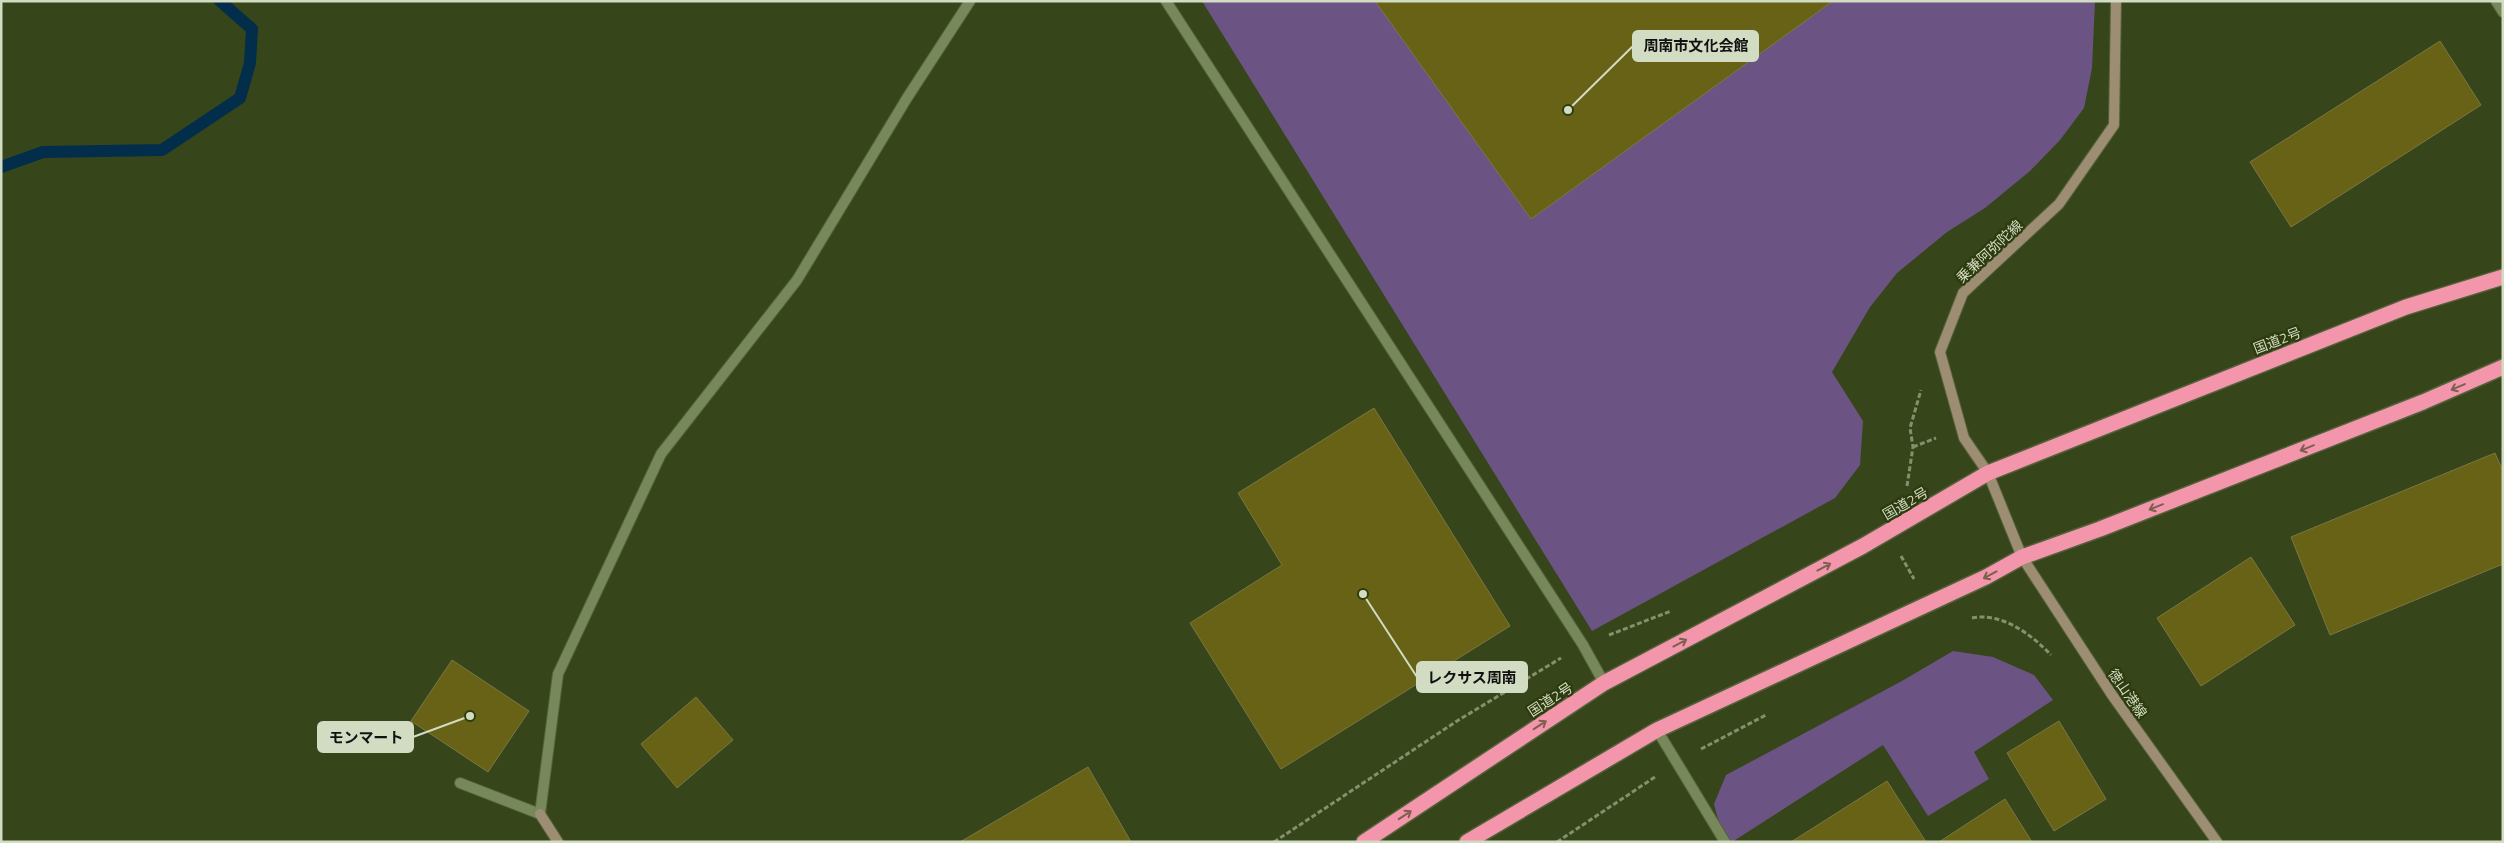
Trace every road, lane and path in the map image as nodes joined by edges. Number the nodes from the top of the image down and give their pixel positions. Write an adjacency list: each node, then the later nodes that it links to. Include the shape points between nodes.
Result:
1 (970, 1): 21 (street, via 797,280 662,454 558,674)
2 (1166, 1): 15 (street)
3 (2116, 1): 10 (street, 乗兼阿弥陀線, via 2114,125 2060,204 1963,293 1940,352 1964,438)
4 (2496, 1): 5 (street)
5 (2503, 12)
6 (2503, 277): 10 (highway, 国道2号, via 2406,307)
7 (2503, 367): 12 (highway, one-way to 12, via 2137,515)
8 (1910, 428): 9 (path)
9 (1913, 447)
10 (1988, 473): 11 (highway, 国道2号); 12 (street, 乗兼阿弥陀線)
11 (1887, 532): 13 (path); 17 (highway, 国道2号, one-way to 11)
12 (2022, 557): 13 (highway, one-way to 13); 28 (street, 徳山港線, via 2112,696)
13 (1927, 604): 18 (highway)
14 (1967, 620): 16 (path, via 1976,618 2012,623)
15 (1583, 645): 17 (street); 23 (path, via 1457,721)
16 (2052, 656)
17 (1604, 683): 24 (highway, 国道2号, one-way to 17)
18 (1657, 730): 19 (street); 25 (highway)
19 (1677, 762): 26 (path); 27 (street)
20 (460, 783): 21 (street)
21 (540, 814): 22 (street)
22 (558, 842)
23 (1274, 842)
24 (1364, 842)
25 (1468, 842)
26 (1557, 842)
27 (1725, 842)
28 (2217, 842)

